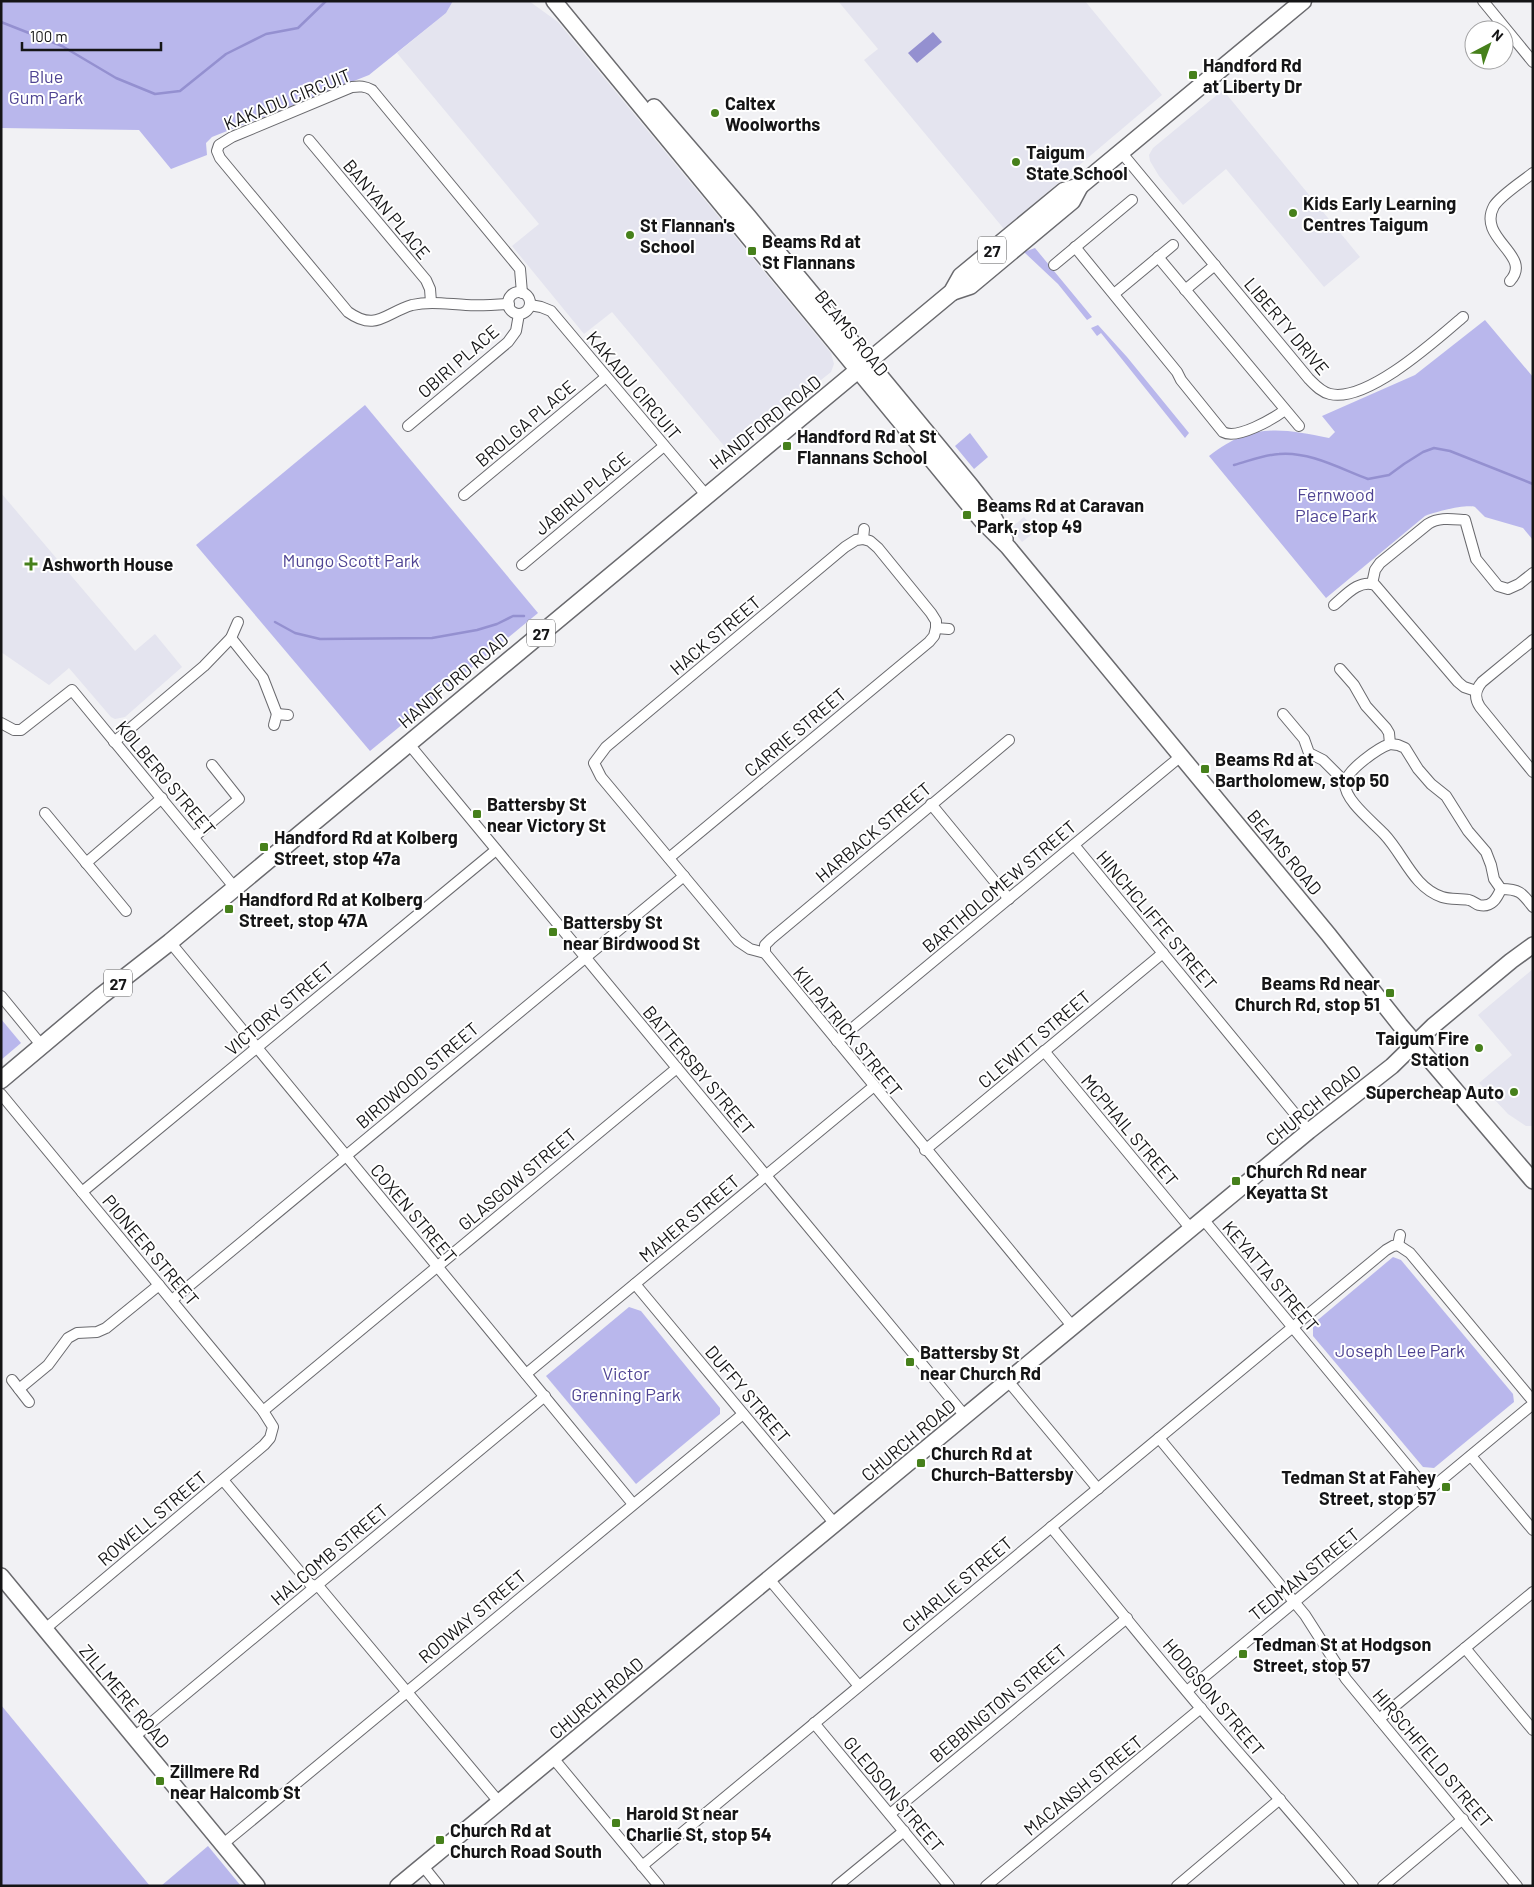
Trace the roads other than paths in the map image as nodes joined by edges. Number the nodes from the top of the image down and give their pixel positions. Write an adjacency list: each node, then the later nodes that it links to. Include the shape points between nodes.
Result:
1 (554, 1): 24 (main road, BEAMS ROAD)
2 (562, 1): 24 (main road, BEAMS ROAD, via 682,138)
3 (1303, 1): 7 (main road, HANDFORD ROAD / 27)
4 (1483, 1): 5 (street)
5 (1533, 62)
6 (310, 140): 19 (street, BANYAN PLACE, via 426,280)
7 (1121, 152): 14 (street, LIBERTY DRIVE); 24 (main road, HANDFORD ROAD / 27, via 1080,186 1064,190 961,276 952,292)
8 (1533, 173): 15 (street, via 1495,204 1492,212 1494,234 1517,265 1515,276)
9 (1132, 200): 11 (street)
10 (1173, 245): 12 (street)
11 (1075, 247): 13 (street); 18 (street)
12 (1158, 257): 16 (street); 18 (street)
13 (1054, 265)
14 (1215, 265): 16 (street); 23 (street, LIBERTY DRIVE, via 1309,379 1319,389 1331,394 1347,394 1393,373)
15 (1510, 281)
16 (1185, 290): 26 (street)
17 (522, 293): 19 (street, KAKADU CIRCUIT, via 520,269 372,90 366,87 352,87 219,145 220,158 348,312 367,322 377,321 412,305); 20 (street, via 512,295); 21 (street)
18 (1114, 294): 26 (street, via 1223,432 1233,435 1265,423)
19 (431, 302): 20 (street, KAKADU CIRCUIT)
20 (508, 304): 22 (street)
21 (530, 305): 22 (street, via 525,313); 25 (street, KAKADU CIRCUIT, via 541,306 551,312)
22 (519, 314): 27 (street, OBIRI PLACE, via 516,332 508,342)
23 (1463, 317)
24 (864, 366): 31 (main road, HANDFORD ROAD / 27); 52 (main road, BEAMS ROAD, via 983,500 1008,547)
25 (606, 377): 29 (street, KAKADU CIRCUIT); 30 (street, BROLGA PLACE)
26 (1285, 410): 28 (street)
27 (408, 426)
28 (1298, 426)
29 (664, 446): 31 (street, KAKADU CIRCUIT); 32 (street, JABIRU PLACE)
30 (464, 495)
31 (706, 495): 50 (main road, HANDFORD ROAD / 27)
32 (522, 565)
33 (1533, 573): 34 (street, via 1508,589 1498,586 1476,559 1465,520 1444,518 1432,521 1380,563)
34 (1372, 584): 35 (street, via 1357,586); 42 (street, via 1458,682 1464,688)
35 (1334, 605)
36 (238, 622): 39 (street)
37 (936, 628): 38 (street); 53 (street, HACK STREET, via 931,613 863,534 606,747); 63 (street, CARRIE STREET, via 929,642)
38 (948, 629)
39 (231, 638): 43 (street, via 263,678); 49 (street, via 204,666)
40 (1533, 640): 42 (street, via 1482,682)
41 (1340, 669): 51 (street, via 1386,728)
42 (1476, 691): 55 (street, via 1480,707)
43 (277, 714): 45 (street); 47 (street)
44 (1283, 714): 56 (street, via 1304,740 1309,753 1323,760)
45 (288, 715)
46 (1, 723): 49 (street, KOLBERG STREET, via 21,730 72,690)
47 (274, 725)
48 (1010, 740): 58 (street, HARBACK STREET)
49 (114, 742): 57 (street, KOLBERG STREET)
50 (408, 743): 62 (street, BATTERSBY STREET); 66 (main road, HANDFORD ROAD / 27)
51 (1390, 744): 56 (street, via 1380,747 1351,772); 67 (street, via 1405,748 1418,769 1446,796 1486,852 1494,879)
52 (1181, 756): 61 (street, BARTHOLOMEW STREET); 78 (main road, BEAMS ROAD)
53 (594, 763): 63 (street, KILPATRICK STREET, via 601,777)
54 (212, 765): 60 (street, via 239,799)
55 (1533, 772)
56 (1345, 782): 67 (street, via 1349,796 1361,812 1385,834 1410,870 1433,893 1488,906 1496,900)
57 (162, 798): 60 (street, KOLBERG STREET); 64 (street)
58 (931, 804): 68 (street); 73 (street, HARBACK STREET, via 771,938 765,945)
59 (45, 813): 64 (street)
60 (194, 836): 66 (street, KOLBERG STREET)
61 (1074, 845): 68 (street, BARTHOLOMEW STREET); 74 (street, HINCHCLIFFE STREET)
62 (496, 850): 75 (street, BATTERSBY STREET); 80 (street, VICTORY STREET)
63 (669, 858): 65 (street, KILPATRICK STREET)
64 (86, 862): 70 (street)
65 (684, 876): 73 (street, KILPATRICK STREET, via 738,941); 75 (street, BIRDWOOD STREET)
66 (235, 888): 71 (main road, HANDFORD ROAD / 27)
67 (1501, 889): 69 (street, via 1514,889)
68 (1009, 899): 77 (street, BARTHOLOMEW STREET)
69 (1533, 907)
70 (126, 911)
71 (170, 942): 79 (main road, HANDFORD ROAD / 27); 80 (street, COXEN STREET)
72 (1533, 946): 78 (main road, CHURCH ROAD, via 1478,988)
73 (765, 953): 77 (street, KILPATRICK STREET)
74 (1163, 953): 81 (street, CLEWITT STREET); 86 (street, HINCHCLIFFE STREET)
75 (585, 958): 82 (street, BATTERSBY STREET); 88 (street, BIRDWOOD STREET)
76 (1, 996): 79 (street)
77 (837, 1041): 84 (street, KILPATRICK STREET)
78 (1416, 1043): 86 (main road, CHURCH ROAD, via 1392,1066); 90 (main road, BEAMS ROAD)
79 (42, 1046): 83 (main road, HANDFORD ROAD / 27)
80 (257, 1048): 88 (street, COXEN STREET); 91 (street, VICTORY STREET)
81 (1044, 1051): 87 (street, CLEWITT STREET); 93 (street, MCPHAIL STREET)
82 (677, 1068): 89 (street, BATTERSBY STREET); 94 (street, GLASGOW STREET)
83 (1, 1080)
84 (873, 1087): 87 (street, KILPATRICK STREET); 89 (street, MAHER STREET)
85 (1, 1094): 91 (street, PIONEER STREET)
86 (1309, 1131): 92 (main road, CHURCH ROAD)
87 (925, 1150): 99 (street, KILPATRICK STREET)
88 (346, 1156): 94 (street, COXEN STREET); 97 (street, BIRDWOOD STREET)
89 (766, 1176): 95 (street, MAHER STREET); 109 (street, BATTERSBY STREET)
90 (1533, 1181)
91 (82, 1192): 96 (street, PIONEER STREET)
92 (1203, 1219): 93 (main road, CHURCH ROAD); 98 (street, KEYATTA STREET)
93 (1191, 1229): 99 (main road, CHURCH ROAD)
94 (437, 1266): 100 (street, COXEN STREET); 107 (street, GLASGOW STREET)
95 (635, 1284): 100 (street, MAHER STREET); 108 (street, DUFFY STREET)
96 (159, 1285): 97 (street, PIONEER STREET); 103 (street, via 106,1328 77,1333 68,1338 48,1365)
97 (172, 1300): 107 (street, PIONEER STREET)
98 (1292, 1327): 106 (street, CHARLIE STREET, via 1399,1240); 111 (street, CHARLIE STREET); 115 (street, KEYATTA STREET)
99 (1073, 1328): 102 (main road, CHURCH ROAD)
100 (526, 1374): 104 (street, COXEN STREET)
101 (12, 1380): 103 (street)
102 (1008, 1381): 109 (main road, CHURCH ROAD); 114 (street)
103 (19, 1389): 105 (street)
104 (545, 1396): 116 (street, COXEN STREET); 122 (street, HALCOMB STREET)
105 (29, 1402)
106 (1533, 1403): 112 (street, TEDMAN STREET)
107 (264, 1411): 110 (street, PIONEER STREET)
108 (743, 1414): 116 (street, RODWAY STREET); 117 (street, DUFFY STREET)
109 (965, 1416): 117 (main road, CHURCH ROAD)
110 (273, 1427): 113 (street, ROWELL STREET, via 268,1441)
111 (1159, 1438): 114 (street, CHARLIE STREET); 124 (street, HIRSCHFIELD STREET)
112 (1471, 1456): 115 (street, TEDMAN STREET); 119 (street)
113 (223, 1480): 122 (street); 126 (street, ROWELL STREET)
114 (1098, 1489): 118 (street, CHARLIE STREET)
115 (1428, 1492): 124 (street, TEDMAN STREET)
116 (633, 1504): 130 (street, RODWAY STREET)
117 (835, 1524): 121 (main road, CHURCH ROAD)
118 (1051, 1527): 125 (street, HODGSON STREET); 128 (street, CHARLIE STREET)
119 (1533, 1530)
120 (1, 1576): 126 (main road, ZILLMERE ROAD)
121 (769, 1579): 128 (street); 136 (main road, CHURCH ROAD)
122 (315, 1586): 130 (street); 135 (street, HALCOMB STREET)
123 (1533, 1592): 127 (street)
124 (1295, 1602): 129 (street, TEDMAN STREET); 132 (street, HIRSCHFIELD STREET, via 1340,1671)
125 (1127, 1618): 129 (street, HODGSON STREET); 139 (street, BEBBINGTON STREET)
126 (45, 1629): 135 (main road, ZILLMERE ROAD)
127 (1465, 1648): 132 (street); 134 (street)
128 (859, 1686): 133 (street, CHARLIE STREET)
129 (1187, 1691): 131 (street, HODGSON STREET)
130 (407, 1692): 138 (street); 142 (street, RODWAY STREET)
131 (1202, 1708): 137 (street, HODGSON STREET); 151 (street, MACANSH STREET)
132 (1379, 1720): 140 (street, HIRSCHFIELD STREET)
133 (814, 1723): 139 (street, GLEDSON STREET); 144 (street, CHARLIE STREET)
134 (1533, 1730)
135 (134, 1737): 142 (main road, ZILLMERE ROAD)
136 (553, 1758): 138 (main road, CHURCH ROAD); 144 (street)
137 (1280, 1799): 152 (street); 153 (street, HODGSON STREET)
138 (499, 1802): 143 (main road, CHURCH ROAD)
139 (890, 1814): 141 (street, GLEDSON STREET)
140 (1463, 1819): 154 (street); 155 (street, HIRSCHFIELD STREET)
141 (904, 1831): 149 (street); 150 (street, GLEDSON STREET)
142 (223, 1844): 145 (main road, ZILLMERE ROAD)
143 (423, 1866): 146 (main road, CHURCH ROAD); 147 (street)
144 (642, 1866): 148 (street)
145 (257, 1886)
146 (398, 1886)
147 (439, 1886)
148 (659, 1886)
149 (837, 1886)
150 (949, 1886)
151 (986, 1886)
152 (1177, 1886)
153 (1353, 1886)
154 (1383, 1886)
155 (1517, 1886)

